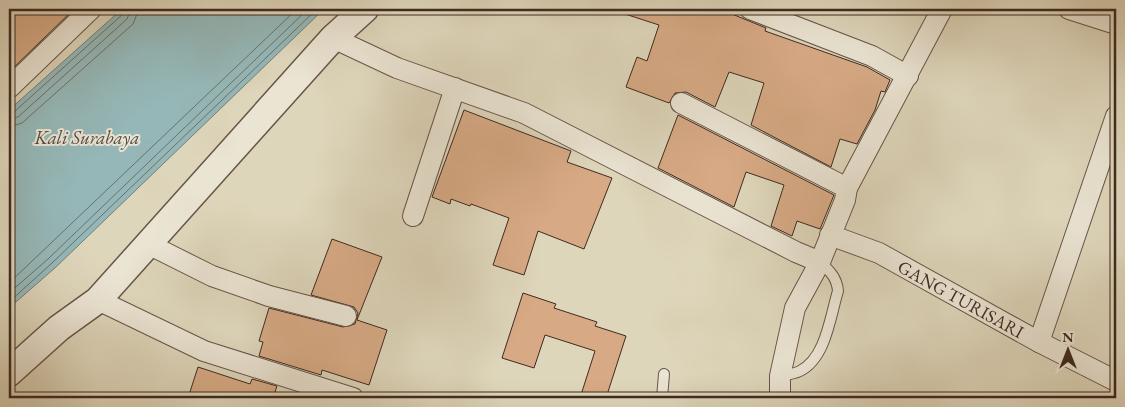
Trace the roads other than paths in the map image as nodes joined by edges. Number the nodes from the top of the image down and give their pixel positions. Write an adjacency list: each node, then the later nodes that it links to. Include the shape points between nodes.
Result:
1 (92, 9): 9 (street)
2 (366, 9): 7 (street)
3 (750, 9): 8 (street, via 872,56)
4 (942, 9): 8 (street)
5 (1069, 9): 6 (street)
6 (1116, 24)
7 (333, 38): 10 (street, via 397,68); 16 (street)
8 (908, 76): 13 (street)
9 (9, 88)
10 (455, 88): 14 (street); 17 (street, via 524,113)
11 (681, 103): 13 (street)
12 (1116, 116): 20 (street)
13 (847, 188): 15 (street)
14 (413, 216)
15 (830, 235): 17 (street); 20 (street, GANG TURISARI, via 879,253)
16 (148, 244): 18 (street); 19 (street, via 212,276 269,296)
17 (820, 262): 23 (street, via 795,308); 23 (lane, via 837,282 838,291 819,351 809,365 798,372)
18 (98, 300): 21 (street); 25 (street, via 204,351)
19 (346, 316)
20 (1040, 342): 24 (street, GANG TURISARI)
21 (9, 373)
22 (664, 374): 26 (lane)
23 (780, 376): 27 (street)
24 (1116, 381)
25 (352, 398)
26 (662, 398)
27 (780, 398)

